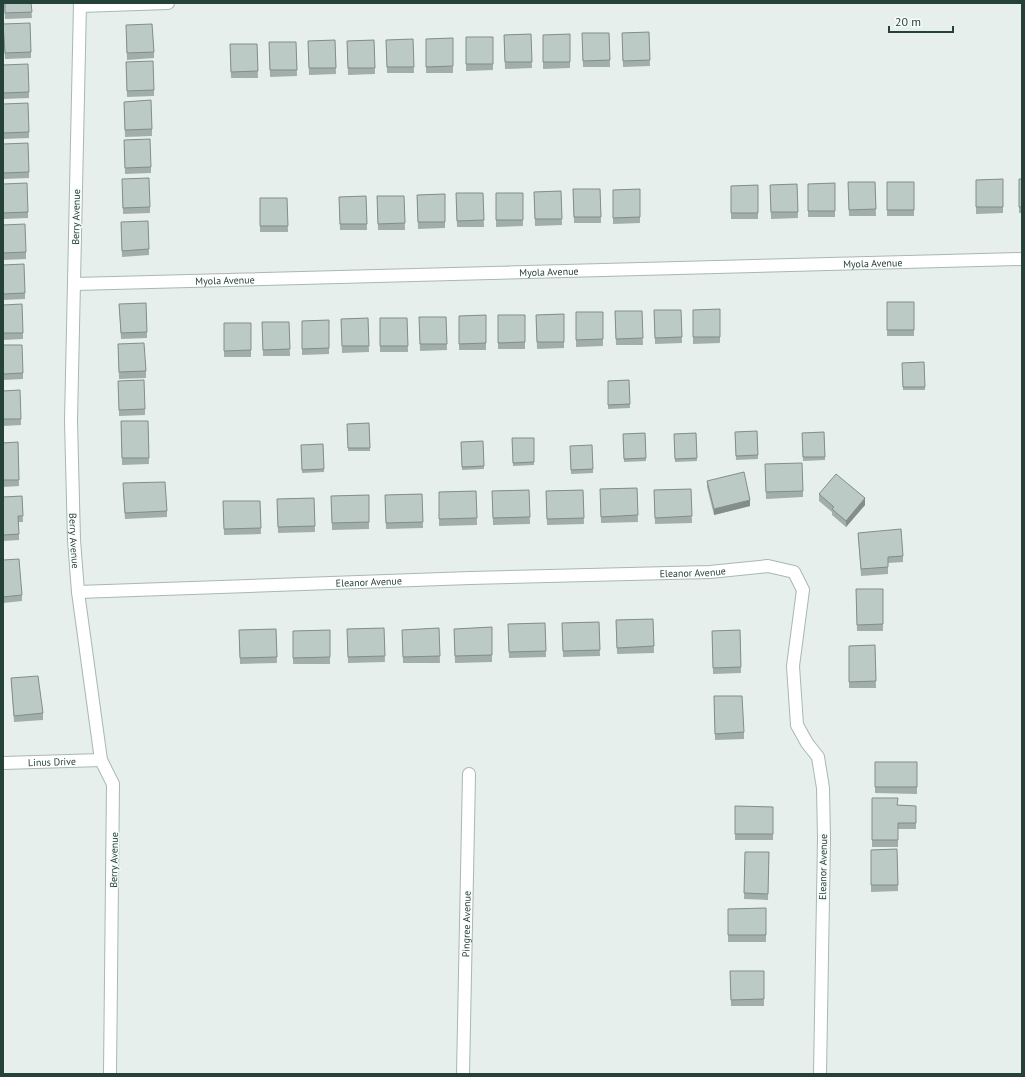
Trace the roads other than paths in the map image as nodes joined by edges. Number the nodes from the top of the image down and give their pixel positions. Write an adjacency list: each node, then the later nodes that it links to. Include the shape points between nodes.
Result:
1 (168, 3): 2 (street)
2 (80, 4): 4 (street, Berry Avenue)
3 (1022, 259): 4 (street, Myola Avenue)
4 (75, 284): 5 (street, Berry Avenue, via 71,421)
5 (78, 592): 6 (street, Berry Avenue); 11 (street, Eleanor Avenue, via 710,572 768,566 794,572 803,590 793,666 797,724 806,743 818,757 823,788)
6 (101, 760): 7 (street, Linus Drive); 9 (street, Berry Avenue, via 113,784)
7 (3, 763)
8 (469, 774): 10 (street, Pingree Avenue)
9 (110, 1074)
10 (463, 1074)
11 (820, 1074)

